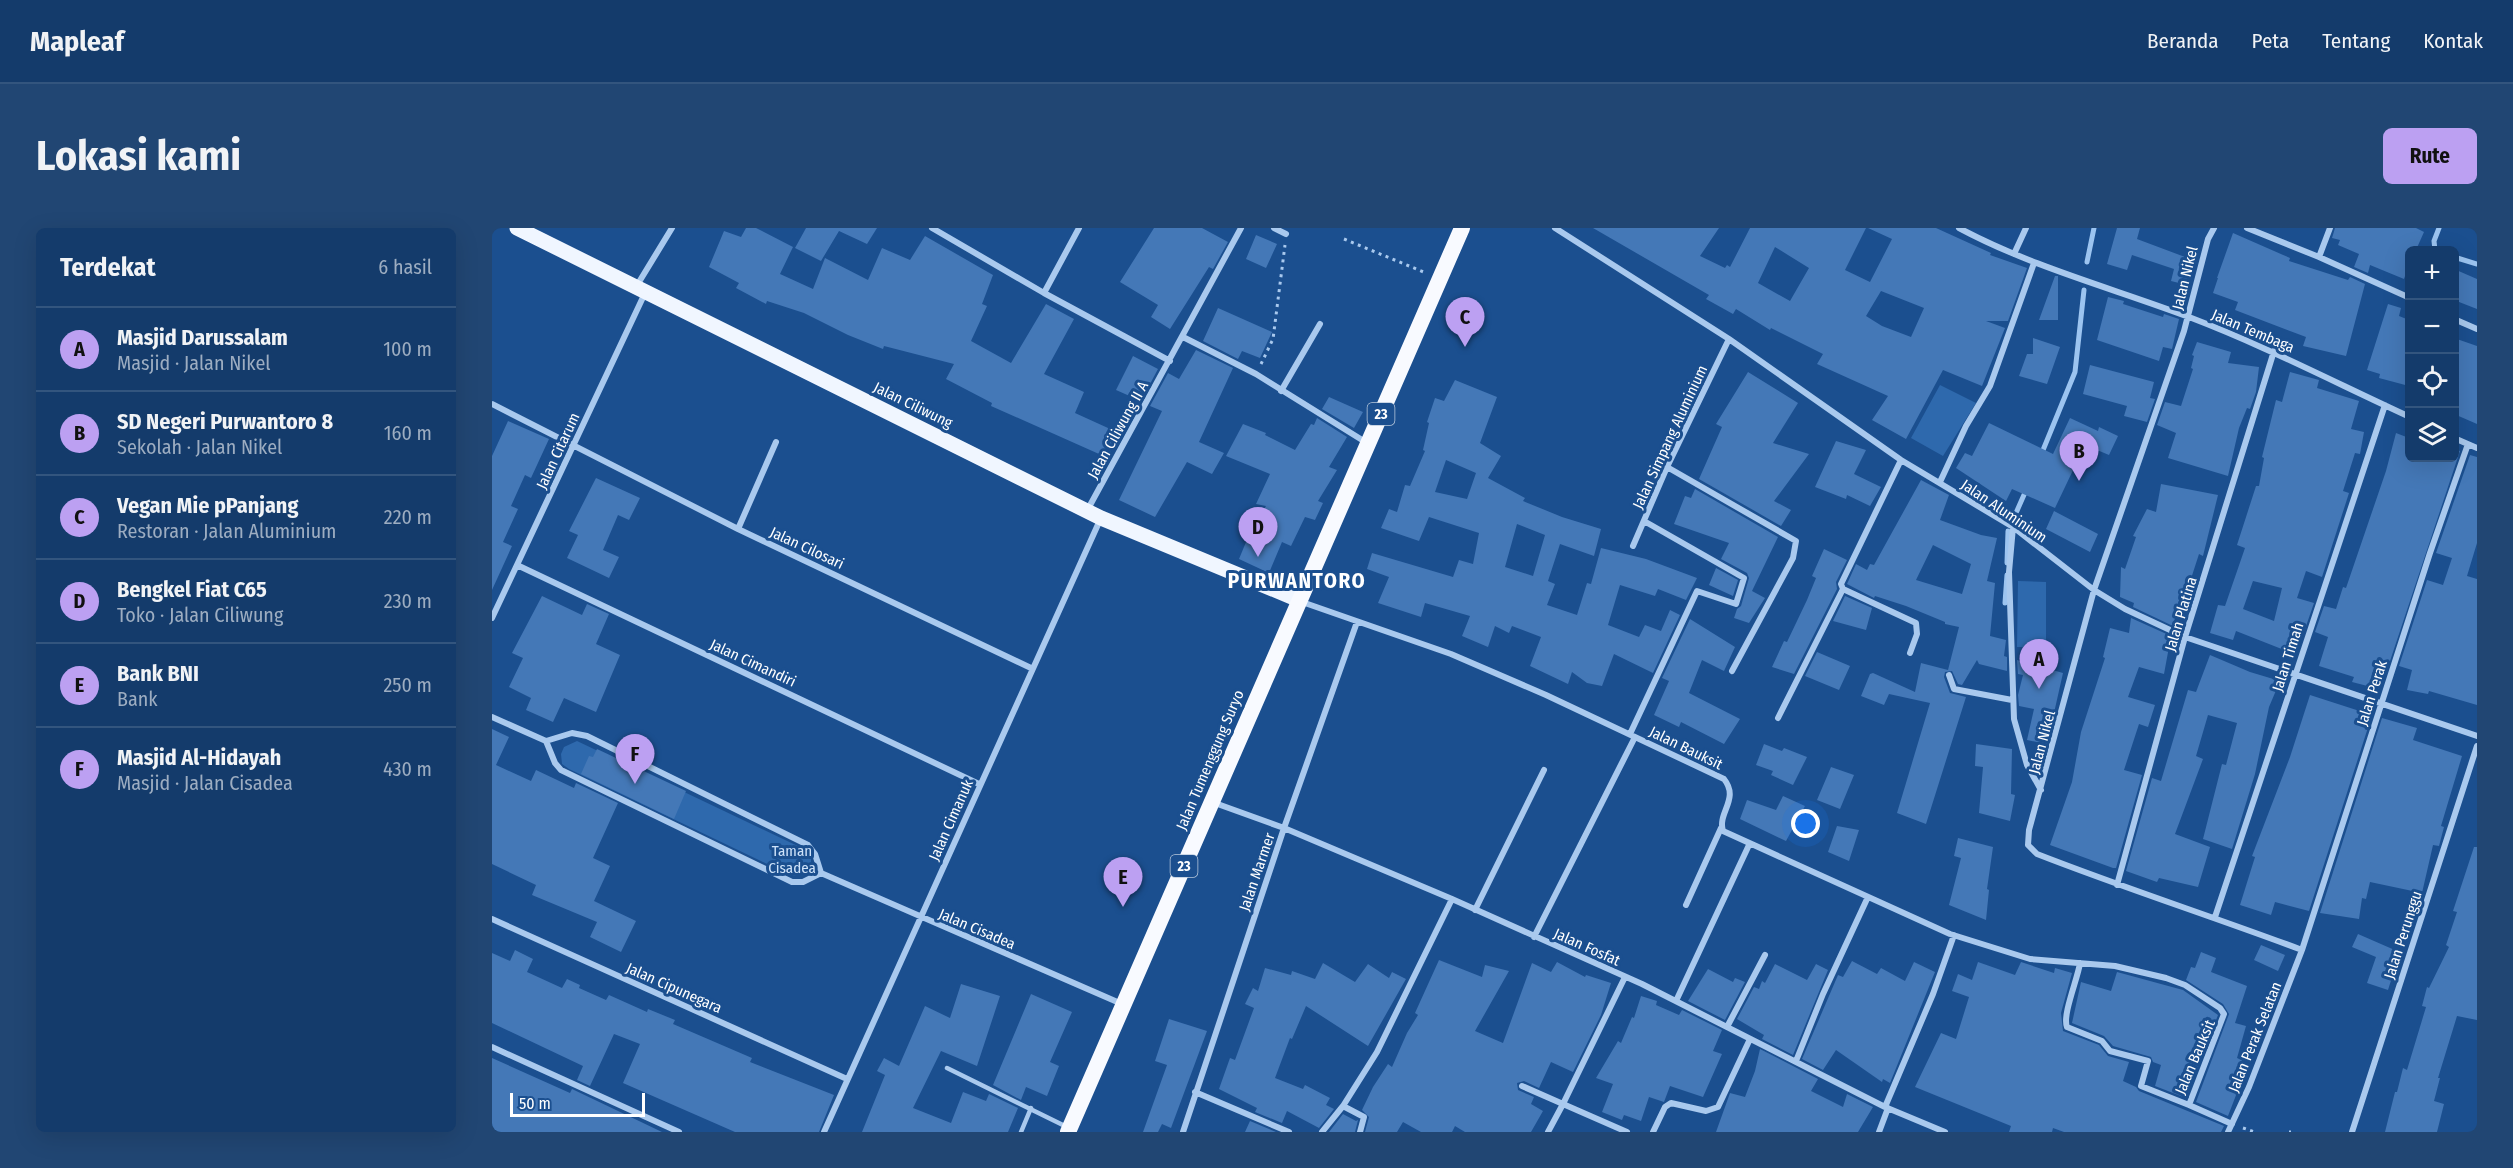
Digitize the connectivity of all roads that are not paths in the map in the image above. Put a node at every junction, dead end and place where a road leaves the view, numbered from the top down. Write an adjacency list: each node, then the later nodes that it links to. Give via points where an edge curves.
1 (517, 228): 19 (main road, Jalan Ciliwung)
2 (672, 228): 19 (street, Jalan Citarum)
3 (932, 228): 20 (street)
4 (1079, 228): 20 (street)
5 (1241, 228): 26 (street, Jalan Ciliwung II A)
6 (1274, 228): 15 (street)
7 (1462, 228): 36 (highway, 23)
8 (1555, 228): 27 (street, Jalan Aluminium)
9 (1959, 228): 16 (street, Jalan Tembaga)
10 (2026, 228): 16 (street)
11 (2214, 228): 22 (street, Jalan Nikel)
12 (2247, 228): 14 (street)
13 (2330, 228): 17 (street)
14 (2258, 230): 17 (street)
15 (1288, 231)
16 (2014, 254): 18 (street, Jalan Tembaga)
17 (2319, 257): 21 (street)
18 (2034, 263): 22 (street, Jalan Tembaga); 42 (street, via 1990,386)
19 (640, 290): 38 (street, Jalan Citarum); 43 (main road, Jalan Ciliwung)
20 (1044, 293): 29 (street)
21 (2405, 296)
22 (2188, 317): 28 (street, Jalan Tembaga); 50 (street, Jalan Nikel)
23 (2459, 321): 25 (street)
24 (1320, 324): 30 (street)
25 (2477, 329)
26 (1183, 337): 29 (street, Jalan Ciliwung II A); 30 (street)
27 (1730, 339): 40 (street, Jalan Aluminium); 41 (street, Jalan Simpang Aluminium)
28 (2274, 351): 32 (street, Jalan Tembaga); 54 (street, Jalan Platina)
29 (1170, 362): 43 (street, Jalan Ciliwung II A)
30 (1281, 391): 36 (street)
31 (492, 405): 38 (street, Jalan Cilosari)
32 (2385, 405): 33 (street, Jalan Tembaga); 59 (street, Jalan Timah)
33 (2405, 415)
34 (2459, 440): 37 (street)
35 (776, 442): 46 (street)
36 (1368, 444): 51 (highway, 23)
37 (2468, 444): 39 (street); 61 (street, Jalan Perak)
38 (575, 446): 46 (street, Jalan Cilosari); 48 (street, Jalan Citarum)
39 (2477, 448)
40 (1901, 460): 42 (street, Jalan Aluminium); 49 (street, via 1843,580)
41 (1667, 467): 44 (street, Jalan Simpang Aluminium); 57 (street, via 1796,541 1793,558)
42 (1940, 482): 45 (street, Jalan Aluminium)
43 (1094, 514): 51 (main road, Jalan Ciliwung); 56 (street, Jalan Cimanuk)
44 (1644, 522): 47 (street, Jalan Simpang Aluminium); 64 (street, via 1744,578 1736,604 1697,591)
45 (2013, 527): 50 (street, Jalan Aluminium); 60 (street, via 2009,572)
46 (738, 529): 56 (street, Jalan Cilosari)
47 (1633, 546)
48 (517, 565): 52 (street, Jalan Citarum); 69 (street, Jalan Cimandiri)
49 (1843, 589): 55 (street, via 1916,623 1917,634); 63 (street)
50 (2094, 590): 54 (street, Jalan Aluminium); 70 (street, Jalan Nikel)
51 (1299, 600): 53 (street, Jalan Bauksit); 71 (highway, Jalan Tumenggung Suryo / 23)
52 (492, 618)
53 (1357, 622): 64 (street, Jalan Bauksit, via 1451,654); 72 (street, Jalan Marmer)
54 (2185, 637): 59 (street, Jalan Aluminium); 76 (street, Jalan Platina)
55 (1910, 653)
56 (1031, 668): 69 (street, Jalan Cimanuk)
57 (1732, 671)
58 (1949, 675): 60 (street, via 1954,689)
59 (2295, 675): 61 (street, Jalan Aluminium); 81 (street, Jalan Timah)
60 (2013, 700): 70 (street, via 2014,719 2027,765)
61 (2381, 704): 65 (street, Jalan Aluminium); 86 (street, Jalan Perak)
62 (492, 717): 66 (street)
63 (1778, 718)
64 (1633, 735): 73 (street, Jalan Bauksit, via 1724,779 1731,793); 85 (street)
65 (2477, 736)
66 (546, 741): 75 (street, via 572,734 587,736 808,844); 75 (street, via 561,770 792,882 803,882)
67 (2477, 746): 120 (street, Jalan Perunggu)
68 (1544, 770): 80 (street)
69 (979, 784): 82 (street, Jalan Cimanuk)
70 (2042, 790): 76 (street, Jalan Nikel, via 2028,844 2037,854)
71 (1212, 802): 72 (street, Jalan Fosfat); 91 (highway, Jalan Tumenggung Suryo / 23)
72 (1284, 828): 78 (street, Jalan Fosfat); 99 (street, Jalan Marmer)
73 (1721, 828): 74 (street, Jalan Bauksit); 79 (street)
74 (1749, 844): 77 (street, Jalan Bauksit); 90 (street)
75 (821, 873): 82 (street, Jalan Cisadea)
76 (2117, 885): 81 (street, Jalan Nikel)
77 (1867, 898): 84 (street, Jalan Bauksit); 95 (street)
78 (1452, 899): 80 (street, Jalan Fosfat); 102 (street, via 1377,1052)
79 (1686, 905)
80 (1475, 910): 85 (street, Jalan Fosfat)
81 (2215, 917): 86 (street, Jalan Nikel)
82 (921, 918): 91 (street, Jalan Cisadea); 97 (street, Jalan Cimanuk)
83 (492, 919): 97 (street, Jalan Cipunegara)
84 (1954, 935): 88 (street, Jalan Bauksit, via 2030,959); 103 (street)
85 (1534, 937): 89 (street, Jalan Fosfat)
86 (2302, 950): 105 (street, Jalan Perak Selatan)
87 (1765, 955): 92 (street)
88 (2080, 963): 101 (street, Jalan Bauksit, via 2065,1019 2067,1027 2102,1041 2109,1051 2148,1061 2141,1086); 101 (street, Jalan Bauksit, via 2115,966 2166,978 2185,985 2223,1011 2224,1018)
89 (1625, 977): 90 (street, Jalan Fosfat); 100 (street)
90 (1676, 1001): 92 (street, Jalan Fosfat)
91 (1124, 1005): 106 (highway, Jalan Tumenggung Suryo / 23)
92 (1727, 1027): 93 (street, Jalan Fosfat)
93 (1750, 1039): 95 (street, Jalan Fosfat); 116 (street, via 1718,1107 1706,1111 1671,1103)
94 (492, 1047): 107 (street)
95 (1796, 1061): 103 (street, Jalan Fosfat)
96 (947, 1068): 104 (lane)
97 (847, 1079): 108 (street, Jalan Cimanuk)
98 (1522, 1086): 100 (street)
99 (1196, 1092): 110 (street, Jalan Marmer); 111 (street)
100 (1563, 1104): 114 (street); 115 (street)
101 (2189, 1105): 105 (street)
102 (1343, 1106): 112 (street); 113 (street, via 1364,1117)
103 (1887, 1107): 117 (street); 118 (street, Jalan Fosfat)
104 (1031, 1108): 106 (lane); 109 (lane)
105 (2232, 1124): 119 (street, Jalan Perak Selatan)
106 (1069, 1130)
107 (679, 1132)
108 (825, 1132)
109 (1021, 1132)
110 (1183, 1132)
111 (1289, 1132)
112 (1322, 1132)
113 (1360, 1132)
114 (1548, 1132)
115 (1627, 1132)
116 (1653, 1132)
117 (1879, 1132)
118 (1945, 1132)
119 (2228, 1132)
120 (2352, 1132)

